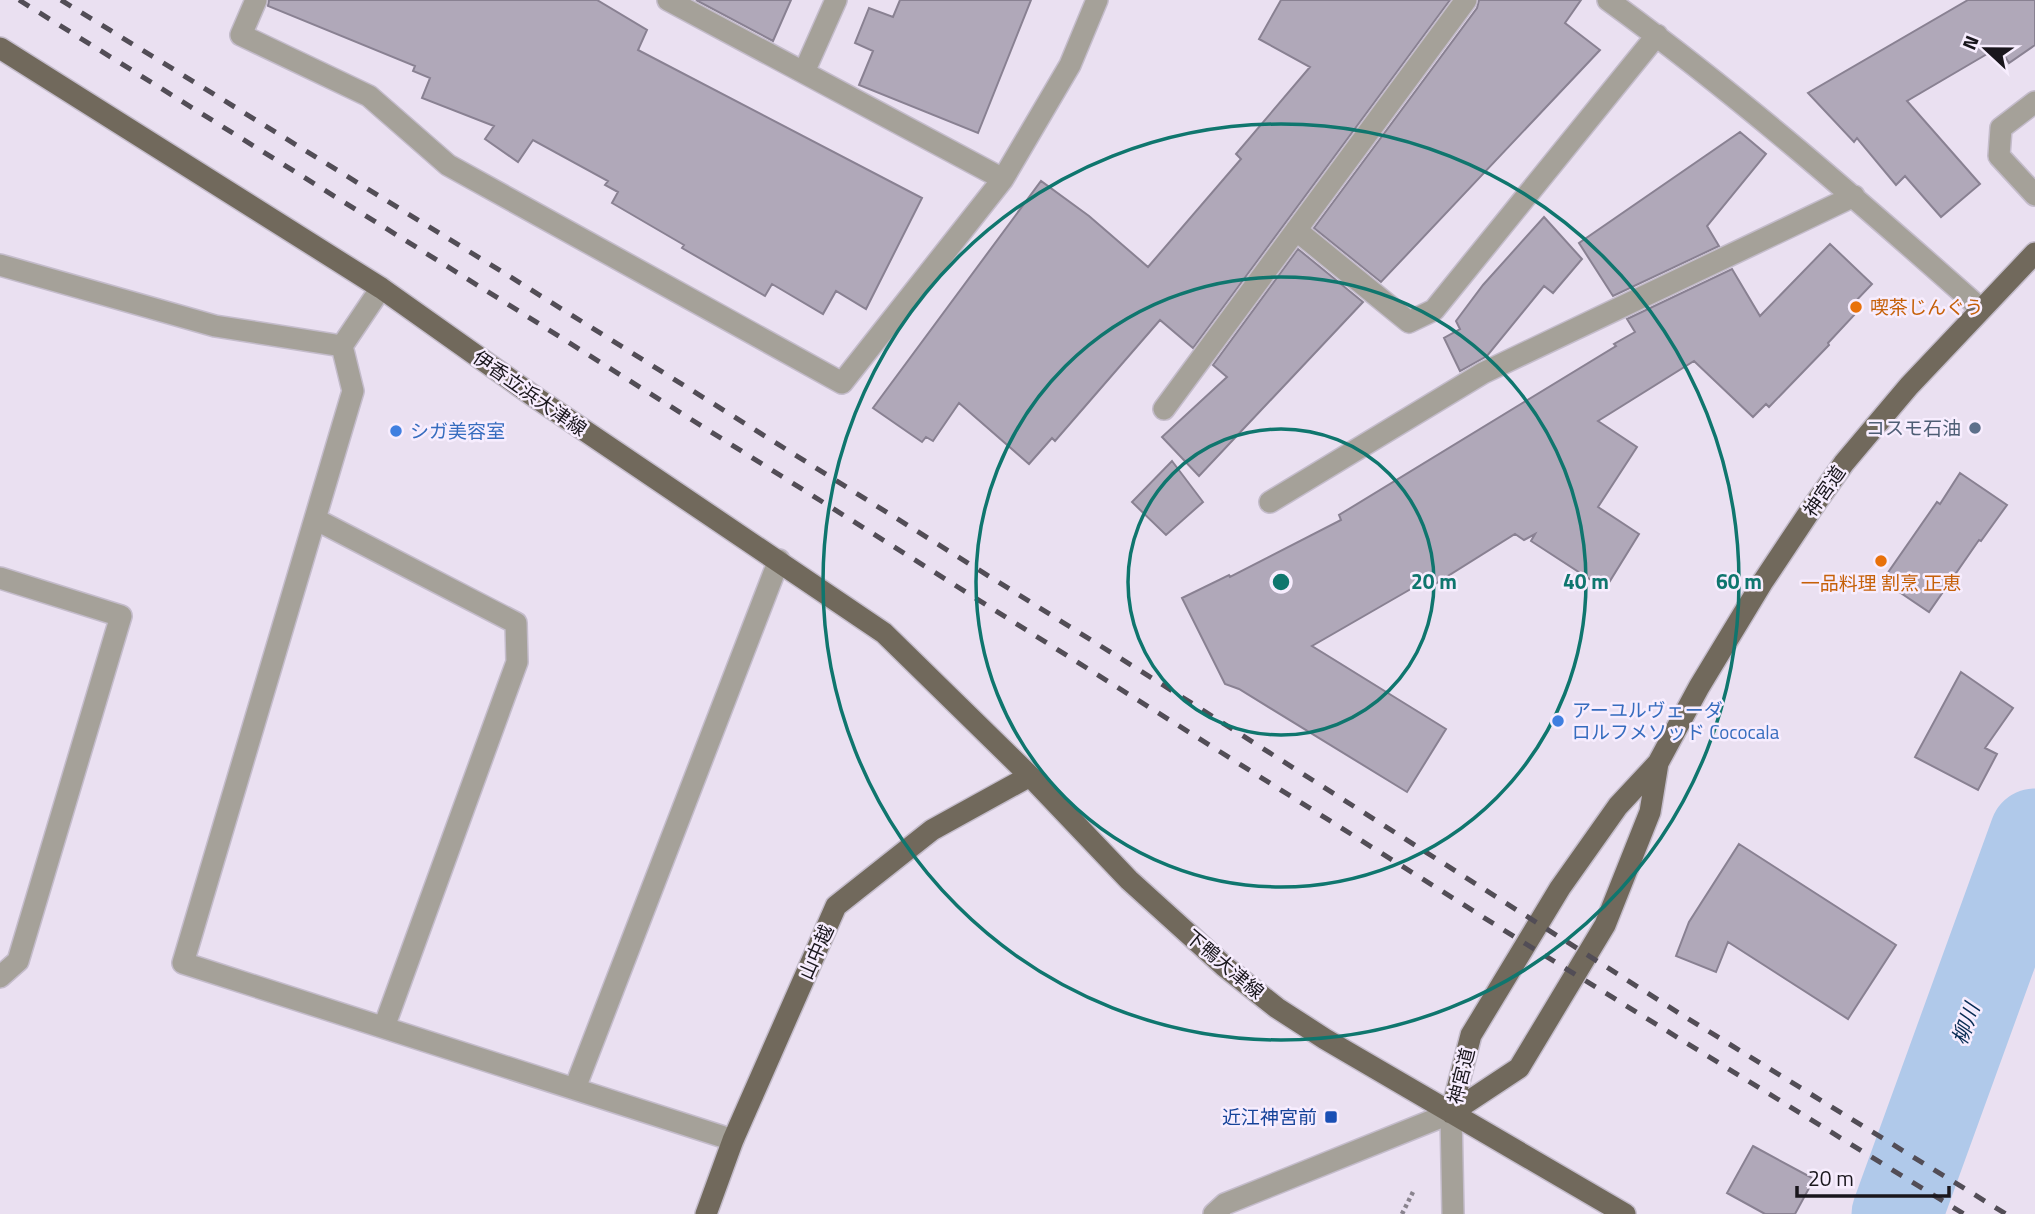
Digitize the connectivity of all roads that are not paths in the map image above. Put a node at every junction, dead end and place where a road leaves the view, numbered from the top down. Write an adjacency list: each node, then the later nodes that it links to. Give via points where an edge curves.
1 (256, 0): 11 (street, via 241,35 369,96 448,164 842,383)
2 (668, 0): 9 (street)
3 (836, 0): 9 (street)
4 (1097, 0): 11 (street, via 1070,65)
5 (1465, 0): 14 (street)
6 (1608, 0): 7 (street)
7 (1657, 35): 13 (street); 14 (street, via 1434,310 1409,321)
8 (0, 48): 17 (main road, 伊香立浜大津線)
9 (804, 72): 11 (street)
10 (2035, 102): 12 (street, via 2001,128 1999,156)
11 (1003, 179)
12 (2035, 195)
13 (1854, 196): 18 (street); 21 (street, via 1483,373)
14 (1296, 230): 20 (street)
15 (2035, 253): 18 (main road, 神宮道)
16 (0, 265): 19 (street, via 215,326)
17 (381, 288): 19 (street); 23 (main road, 伊香立浜大津線)
18 (1981, 309): 25 (main road, 神宮道, via 1843,463 1762,583)
19 (342, 346): 22 (street, via 353,391)
20 (1164, 409)
21 (1270, 502)
22 (315, 519): 28 (street, via 516,623 517,662); 28 (street, via 183,963)
23 (779, 560): 26 (main road, 伊香立浜大津線, via 884,633); 29 (street)
24 (0, 578): 27 (street, via 121,616 18,961)
25 (1658, 763): 30 (main road, 神宮道, via 1618,806 1560,888 1471,1035); 30 (main road, 神宮道, via 1650,812 1605,925 1519,1068)
26 (1030, 776): 30 (main road, 下鴨大津線, via 1129,880 1245,983 1325,1039); 31 (main road, 山中越, via 932,830 836,906)
27 (0, 977)
28 (384, 1027): 29 (street)
29 (575, 1088): 31 (street)
30 (1451, 1113): 33 (street, via 1225,1204); 34 (street); 35 (main road)
31 (733, 1140): 32 (main road, 山中越)
32 (706, 1214)
33 (1214, 1214)
34 (1453, 1214)
35 (1625, 1214)

